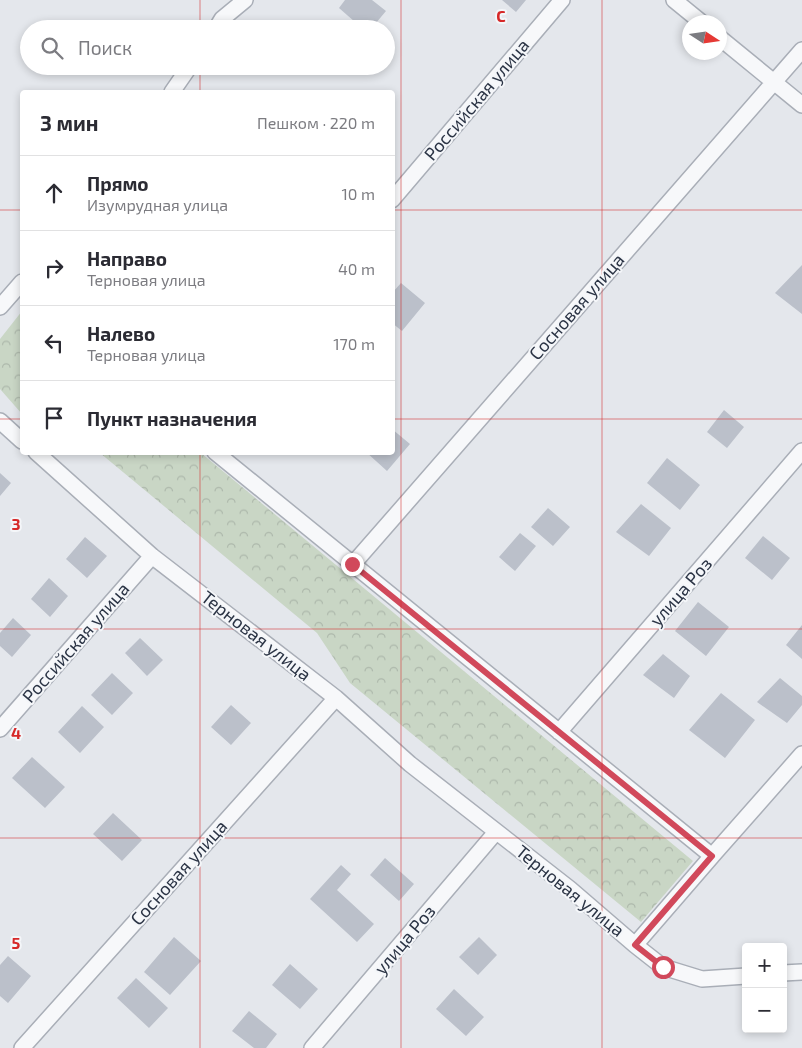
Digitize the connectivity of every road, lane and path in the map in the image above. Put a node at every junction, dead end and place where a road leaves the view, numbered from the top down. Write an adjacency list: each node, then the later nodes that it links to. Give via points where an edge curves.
1 (245, 0): 5 (street)
2 (562, 0): 12 (street, Российская улица)
3 (674, 0): 4 (street)
4 (692, 15)
5 (221, 20)
6 (727, 44): 9 (street)
7 (802, 50): 9 (street, Сосновая улица)
8 (184, 75): 10 (street)
9 (774, 82): 11 (street); 21 (street, Сосновая улица)
10 (173, 90)
11 (802, 105)
12 (395, 196)
13 (20, 289): 14 (street)
14 (0, 307)
15 (0, 421): 16 (street)
16 (20, 439)
17 (802, 451): 24 (street, улица Роз)
18 (39, 455): 20 (street, Терновая улица)
19 (219, 455): 21 (street)
20 (152, 556): 22 (street, Терновая улица); 23 (street, Российская улица)
21 (352, 564): 24 (street)
22 (336, 698): 26 (street, Терновая улица, via 410,764); 32 (street, Сосновая улица)
23 (0, 729)
24 (559, 732): 27 (street)
25 (802, 754): 27 (street, Терновая улица)
26 (496, 832): 28 (street, Терновая улица); 33 (street, улица Роз)
27 (712, 856): 28 (street, Терновая улица)
28 (635, 945): 31 (street, via 663,967 702,979)
29 (802, 972): 30 (street)
30 (787, 973)
31 (742, 976)
32 (22, 1048)
33 (312, 1048)

